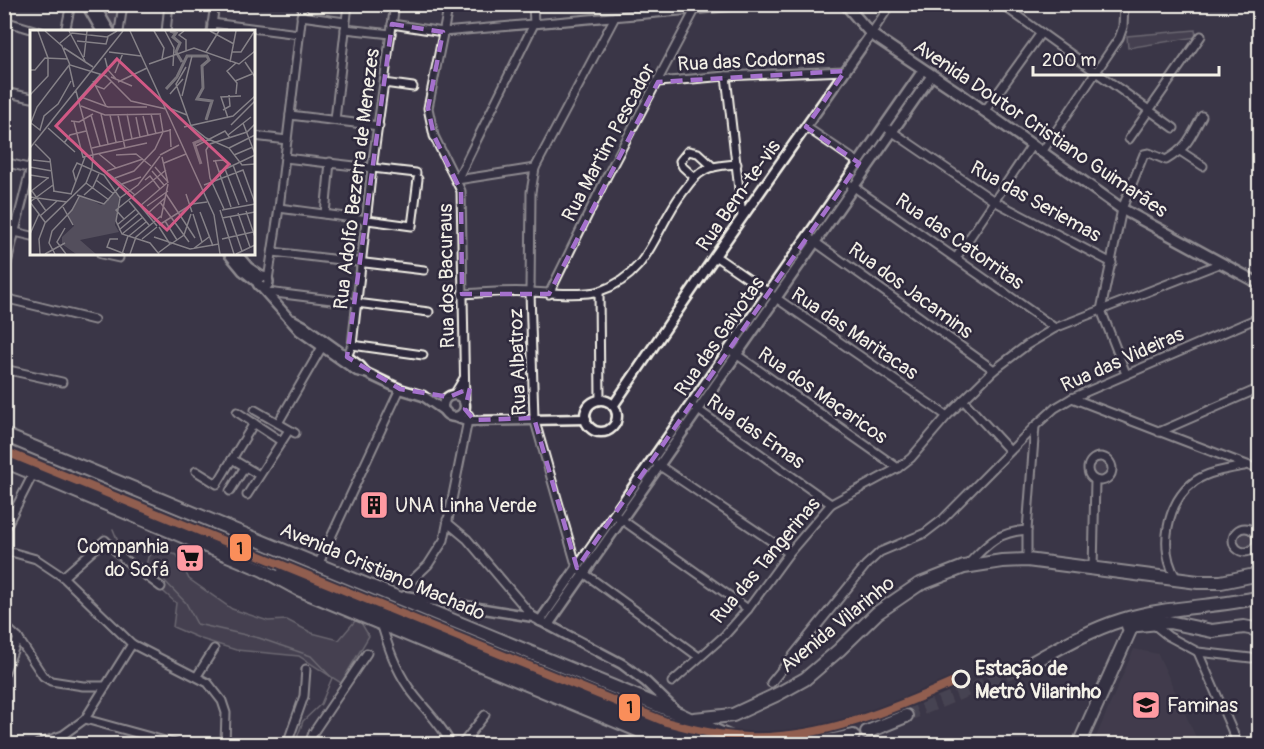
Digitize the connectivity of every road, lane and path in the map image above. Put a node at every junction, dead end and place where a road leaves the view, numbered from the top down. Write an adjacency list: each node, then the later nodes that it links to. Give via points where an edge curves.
1 (71, 4): 27 (street)
2 (87, 4): 28 (street)
3 (94, 4): 29 (street)
4 (123, 4): 30 (street)
5 (169, 4): 31 (street)
6 (208, 4): 17 (street)
7 (303, 4): 19 (street)
8 (348, 4): 24 (street)
9 (394, 4): 22 (street, Rua Adolfo Bezerra de Menezes)
10 (449, 4): 34 (street, Rua dos Bacuraus)
11 (533, 4): 23 (street)
12 (759, 4): 18 (street)
13 (845, 4): 38 (main road, Avenida Doutor Cristiano Guimarães)
14 (891, 4): 38 (street, Rua Bem-te-vis)
15 (1001, 4): 35 (street)
16 (1124, 4): 42 (street, via 1119,38)
17 (215, 5): 25 (street)
18 (697, 7): 20 (street); 44 (street, Rua Martim Pescador)
19 (301, 16): 24 (street); 36 (street)
20 (615, 18): 23 (street); 73 (street, Rua Albatroz)
21 (4, 21): 26 (street)
22 (392, 24): 34 (street); 37 (street, Rua Adolfo Bezerra de Menezes)
23 (534, 24): 34 (street); 76 (street)
24 (345, 25): 37 (street); 53 (street)
25 (212, 27): 32 (street)
26 (35, 30)
27 (65, 30)
28 (101, 30)
29 (109, 30)
30 (120, 30)
31 (166, 30)
32 (244, 30)
33 (255, 31): 36 (street)
34 (442, 32): 76 (street, Rua dos Bacuraus, via 428,108 434,136)
35 (1041, 33): 42 (street); 50 (street)
36 (299, 34): 51 (street)
37 (391, 34): 45 (street, Rua Adolfo Bezerra de Menezes)
38 (871, 34): 40 (street, Rua Bem-te-vis); 41 (main road, Avenida Doutor Cristiano Guimarães)
39 (1201, 36): 49 (street)
40 (845, 71): 43 (street, Rua das Codornas); 55 (street, Rua Bem-te-vis)
41 (928, 72): 50 (main road, Avenida Doutor Cristiano Guimarães); 57 (street, Rua das Gaivotas)
42 (1096, 72): 49 (street); 63 (street)
43 (726, 76): 44 (street, Rua das Codornas); 68 (street)
44 (658, 82): 104 (street, Rua Martim Pescador)
45 (384, 83): 46 (street); 54 (street, Rua Adolfo Bezerra de Menezes)
46 (413, 87)
47 (4, 92): 48 (street)
48 (30, 98)
49 (1150, 110): 56 (street); 59 (street)
50 (984, 112): 61 (main road, Avenida Doutor Cristiano Guimarães)
51 (290, 115): 53 (street); 60 (street)
52 (1202, 116): 62 (street)
53 (335, 120): 54 (street)
54 (379, 126): 72 (street, Rua Adolfo Bezerra de Menezes)
55 (806, 127): 67 (street); 82 (street, Rua Bem-te-vis)
56 (1174, 128)
57 (888, 129): 67 (street, Rua das Gaivotas); 77 (street, Rua das Gaivotas); 78 (street, Rua das Seriemas)
58 (255, 136): 60 (street)
59 (1129, 139)
60 (287, 140): 64 (street)
61 (1032, 145): 63 (main road, Avenida Doutor Cristiano Guimarães); 78 (street)
62 (1180, 151): 69 (street); 80 (street, via 1166,160 1144,154)
63 (1042, 152): 80 (main road, Avenida Doutor Cristiano Guimarães)
64 (285, 158): 66 (street); 79 (street)
65 (4, 162): 70 (street)
66 (330, 162): 72 (street); 81 (street)
67 (859, 163): 77 (street, Rua das Gaivotas)
68 (737, 164): 71 (street); 82 (street)
69 (1203, 166)
70 (30, 167)
71 (713, 167): 75 (street); 75 (street, via 698,153 688,151 680,160)
72 (372, 168): 83 (street, Rua Adolfo Bezerra de Menezes); 83 (street, Rua dos Bacuraus, via 417,176 412,226)
73 (535, 168): 76 (street); 102 (street, Rua Albatroz, via 531,192)
74 (30, 171): 84 (street)
75 (694, 177): 101 (street, via 673,205 637,270)
76 (456, 180): 103 (street, Rua dos Bacuraus, via 461,191)
77 (850, 184): 86 (street, Rua das Gaivotas); 93 (street, Rua das Catorritas)
78 (994, 201): 93 (street); 95 (street, Rua das Seriemas)
79 (279, 208): 81 (street); 87 (street)
80 (1122, 209): 95 (street); 96 (main road, Avenida Doutor Cristiano Guimarães)
81 (325, 214): 83 (street)
82 (742, 216): 91 (street, Rua Bem-te-vis)
83 (367, 219): 94 (street, Rua Adolfo Bezerra de Menezes)
84 (15, 232): 85 (street); 98 (street)
85 (30, 236)
86 (812, 239): 105 (street, Rua das Gaivotas); 120 (street, Rua dos Jacamins)
87 (273, 252): 94 (street); 99 (street)
88 (106, 255): 92 (street)
89 (230, 255): 99 (street, via 243,271)
90 (238, 255): 99 (street)
91 (715, 256): 105 (street, Rua das Maritacas); 132 (street, Rua Bem-te-vis)
92 (119, 258)
93 (956, 258): 113 (street, Rua das Catorritas)
94 (362, 262): 97 (street); 107 (street, Rua Adolfo Bezerra de Menezes)
95 (1112, 263): 108 (street)
96 (1221, 263): 100 (main road, Avenida Doutor Cristiano Guimarães); 108 (street, Rua das Tangerinas)
97 (424, 270)
98 (4, 275)
99 (264, 283): 107 (street); 112 (street)
100 (1260, 284)
101 (599, 291): 104 (street); 130 (street)
102 (531, 292): 103 (street); 104 (street); 139 (street, Rua Albatroz)
103 (462, 294): 123 (street, Rua dos Bacuraus)
104 (549, 294)
105 (772, 296): 116 (street, Rua das Gaivotas); 138 (street, Rua das Maritacas)
106 (4, 298): 111 (street)
107 (357, 303): 109 (street); 114 (street, Rua Adolfo Bezerra de Menezes)
108 (1101, 310): 113 (street, Rua das Tangerinas); 122 (street)
109 (429, 312)
110 (1260, 317): 122 (street, Rua das Videiras)
111 (94, 320)
112 (292, 320): 115 (street); 118 (street)
113 (1055, 328): 120 (street, Rua das Tangerinas)
114 (351, 345): 117 (street); 118 (street, Rua Adolfo Bezerra de Menezes)
115 (322, 347): 121 (street); 142 (street)
116 (733, 352): 133 (street, Rua das Gaivotas); 153 (street, Rua dos Maçaricos)
117 (423, 355)
118 (347, 357): 121 (street)
119 (4, 369): 124 (street)
120 (994, 370): 131 (street, Rua das Tangerinas)
121 (366, 373): 126 (street)
122 (1126, 374): 129 (street, Rua das Videiras)
123 (465, 376): 128 (street, Rua dos Bacuraus); 137 (street, Rua dos Bacuraus)
124 (62, 382)
125 (1260, 388): 144 (street)
126 (400, 389): 127 (street); 169 (street)
127 (423, 396): 128 (street); 136 (street)
128 (450, 397): 136 (street, via 444,405); 137 (street, via 459,396)
129 (1072, 398): 143 (street, Rua das Videiras); 144 (street)
130 (600, 400): 132 (street); 140 (street, via 589,405)
131 (963, 400): 138 (street, Rua das Tangerinas); 147 (street)
132 (613, 405): 140 (street, via 617,418 608,430 595,430)
133 (695, 408): 150 (street, Rua das Gaivotas); 161 (street, Rua das Emas)
134 (255, 410): 142 (street)
135 (237, 412): 141 (street)
136 (446, 412): 137 (street, via 455,417)
137 (468, 414): 139 (street); 163 (street, Rua dos Bacuraus)
138 (947, 416): 153 (street, Rua das Tangerinas)
139 (534, 418): 140 (street); 173 (street, Rua Albatroz)
140 (586, 419)
141 (254, 423): 146 (street); 148 (street)
142 (278, 423): 146 (street, via 292,431)
143 (1035, 426): 147 (street, Rua das Videiras); 164 (street)
144 (1159, 432): 151 (street)
145 (4, 435): 169 (highway, Avenida Cristiano Machado)
146 (281, 441): 157 (street)
147 (1009, 450): 200 (street, Rua das Videiras, via 942,520 925,533 880,552 866,565)
148 (232, 459): 152 (street); 155 (street, via 217,484)
149 (4, 461): 156 (highway)
150 (656, 463): 162 (street, Rua das Gaivotas); 167 (street)
151 (1246, 465): 154 (street); 176 (street, via 1195,481 1180,497 1167,531)
152 (245, 467): 157 (street); 159 (street)
153 (898, 468): 161 (street, Rua das Tangerinas)
154 (1260, 470)
155 (196, 471)
156 (33, 474): 165 (street); 172 (highway)
157 (259, 475): 160 (street)
158 (1095, 480): 171 (street)
159 (230, 491)
160 (247, 495)
161 (831, 504): 167 (street, Rua das Tangerinas)
162 (618, 517): 173 (street, Rua das Gaivotas); 181 (street)
163 (447, 520): 177 (street, Rua dos Bacuraus, via 444,540 436,554); 182 (street)
164 (1027, 530): 168 (street); 170 (street, via 994,539)
165 (4, 531)
166 (4, 550): 175 (street, via 36,559)
167 (789, 553): 181 (street, Rua das Tangerinas)
168 (1027, 560): 170 (highway, Avenida Vilarinho); 171 (highway, Avenida Vilarinho)
169 (318, 565): 179 (highway, Avenida Cristiano Machado)
170 (964, 567): 203 (highway, Avenida Vilarinho, via 918,585 885,607 805,680 733,715)
171 (1093, 569): 176 (highway, Avenida Vilarinho)
172 (263, 570): 184 (highway); 208 (highway, via 297,579 662,728)
173 (580, 571): 182 (street, Rua das Gaivotas); 193 (street)
174 (1259, 574): 176 (highway, Avenida Vilarinho, via 1221,582)
175 (63, 577): 178 (street, via 105,540); 189 (street)
176 (1172, 577)
177 (410, 582)
178 (161, 587)
179 (386, 593): 182 (street); 203 (highway, Avenida Cristiano Machado)
180 (1260, 597): 183 (highway)
181 (748, 609): 193 (street, Rua das Tangerinas)
182 (540, 621): 203 (street, via 629,668)
183 (1134, 621): 185 (highway); 195 (highway, via 1094,637 1083,637); 223 (highway)
184 (380, 623): 215 (street, via 400,674); 219 (highway)
185 (1151, 623): 187 (highway, via 1169,622 1212,631 1244,627); 192 (street)
186 (4, 625): 188 (street)
187 (1260, 630)
188 (18, 638): 197 (street); 201 (street, via 43,676 51,681)
189 (132, 644): 198 (street); 201 (street)
190 (214, 649): 198 (street)
191 (367, 652): 214 (street)
192 (1198, 652): 194 (street); 224 (street)
193 (699, 657): 199 (street, Rua das Tangerinas)
194 (1251, 658)
195 (1026, 666)
196 (306, 669): 213 (street, via 303,696)
197 (4, 674)
198 (197, 676): 212 (street, via 222,701 227,724)
199 (672, 682)
200 (771, 682)
201 (106, 686): 205 (street)
202 (485, 715): 216 (street)
203 (684, 716): 220 (highway, Avenida Cristiano Machado, bridge)
204 (906, 716): 206 (highway)
205 (85, 719): 210 (street, via 63,735); 211 (street)
206 (867, 732)
207 (853, 736): 209 (highway)
208 (729, 743)
209 (803, 743)
210 (38, 744)
211 (176, 744)
212 (225, 744)
213 (287, 744)
214 (309, 744)
215 (451, 744)
216 (462, 744)
217 (615, 744): 218 (street, via 638,740)
218 (663, 744)
219 (671, 744)
220 (746, 744)
221 (779, 744): 222 (highway)
222 (788, 744)
223 (1079, 744)
224 (1239, 744)

